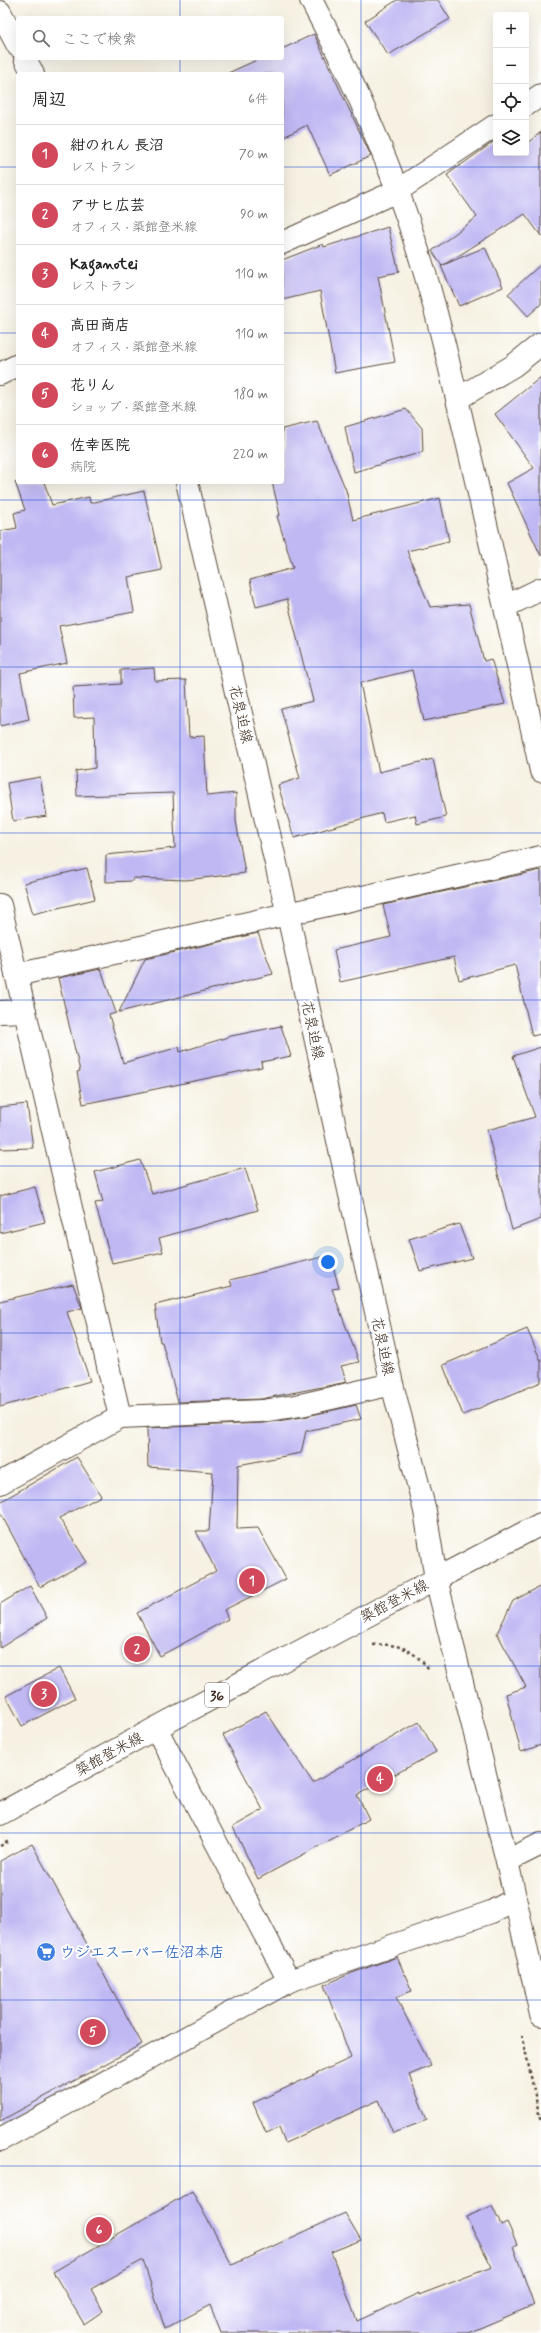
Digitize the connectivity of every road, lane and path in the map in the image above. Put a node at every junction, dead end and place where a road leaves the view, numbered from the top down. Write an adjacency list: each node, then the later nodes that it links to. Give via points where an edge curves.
1 (311, 0): 9 (street, via 344,64)
2 (0, 12): 3 (street)
3 (16, 42)
4 (26, 60): 5 (street)
5 (32, 72)
6 (541, 95): 7 (street)
7 (529, 103)
8 (493, 127): 9 (street)
9 (397, 191): 10 (street); 14 (street, via 419,253)
10 (284, 242)
11 (541, 344): 14 (street, via 513,366)
12 (16, 366): 13 (street)
13 (0, 374)
14 (457, 399): 17 (street)
15 (186, 484): 21 (street, 花泉迫線)
16 (541, 588): 17 (street)
17 (506, 606): 18 (street)
18 (541, 771)
19 (541, 857): 21 (street)
20 (0, 905): 22 (street)
21 (288, 915): 22 (street); 25 (street, 花泉迫線)
22 (16, 975): 23 (street)
23 (25, 1011): 24 (street); 26 (street)
24 (0, 1012)
25 (392, 1384): 26 (street, via 301,1405 262,1411); 29 (street, 花泉迫線, via 425,1511)
26 (120, 1417): 27 (street)
27 (0, 1483)
28 (541, 1524): 29 (street)
29 (436, 1578): 32 (street, 築館登米線 / 36); 37 (street, 築館登米線)
30 (372, 1645): 31 (path, via 391,1643 398,1646 417,1655)
31 (433, 1673)
32 (156, 1728): 33 (street, 築館登米線 / 36); 39 (street)
33 (0, 1814)
34 (14, 1839): 36 (path)
35 (541, 1844): 37 (street)
36 (0, 1846)
37 (507, 1861): 38 (street, 築館登米線)
38 (514, 1900): 39 (street, via 491,1912); 40 (street, 築館登米線)
39 (289, 1981): 43 (street)
40 (541, 2015)
41 (521, 2029): 42 (path)
42 (541, 2123)
43 (0, 2140)

